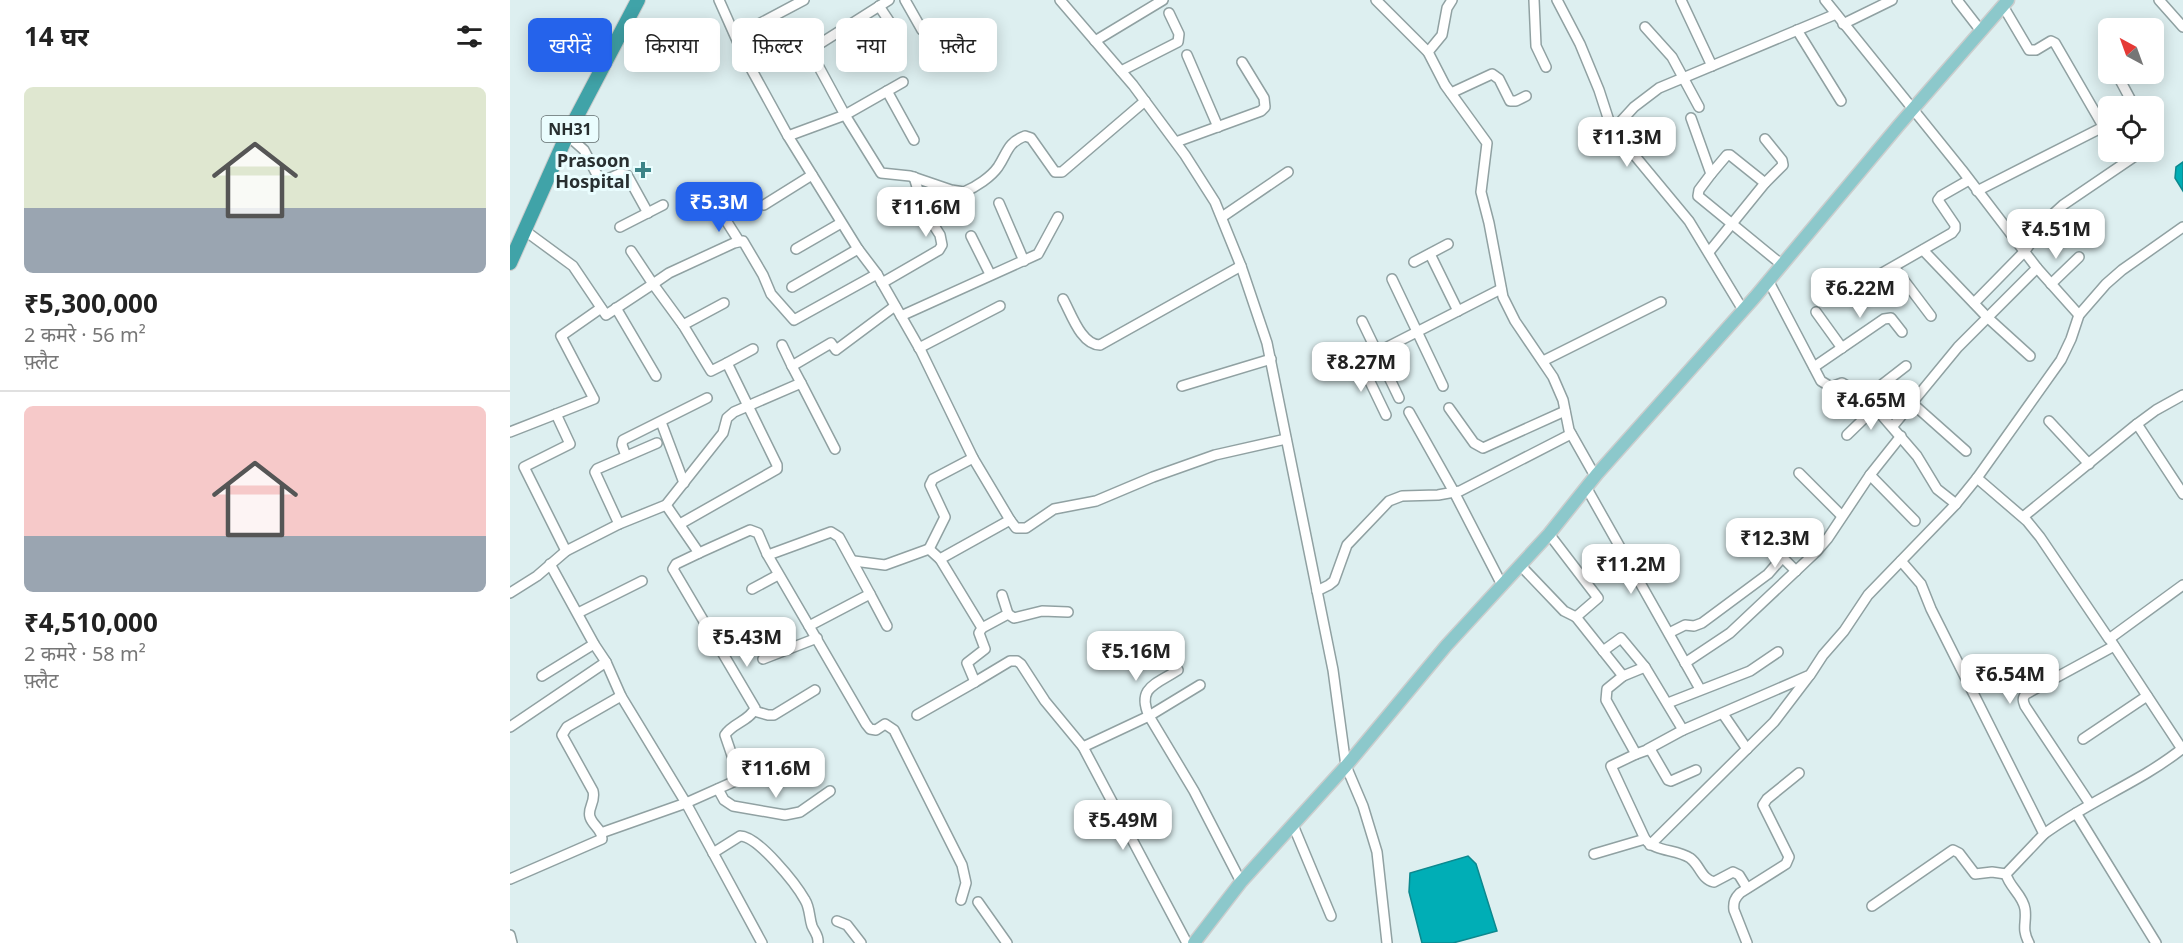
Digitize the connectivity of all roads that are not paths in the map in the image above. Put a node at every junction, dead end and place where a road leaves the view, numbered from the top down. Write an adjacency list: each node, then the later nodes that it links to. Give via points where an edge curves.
1 (638, 0): 55 (highway, NH31)
2 (719, 0): 28 (street)
3 (804, 0): 21 (street)
4 (889, 0): 18 (street)
5 (904, 0): 25 (street)
6 (1061, 0): 31 (street)
7 (1163, 0): 31 (street)
8 (1376, 0): 32 (street)
9 (1452, 0): 32 (street, via 1442,34)
10 (1534, 0): 35 (street, via 1536,46)
11 (1557, 0): 54 (street, via 1580,44)
12 (1681, 0): 36 (street)
13 (1892, 0): 24 (street)
14 (1957, 0): 30 (street)
15 (2159, 0): 27 (street)
16 (1828, 1): 20 (street)
17 (2006, 3): 30 (main road); 49 (street, via 2030,50 2051,41 2055,43)
18 (879, 6): 22 (street); 23 (street)
19 (1169, 12): 37 (street, via 1179,34 1178,42)
20 (1836, 14): 24 (street); 29 (street)
21 (770, 18)
22 (861, 18)
23 (887, 18)
24 (1844, 24): 48 (street)
25 (919, 25)
26 (1645, 27): 40 (street, via 1668,52)
27 (2183, 27)
28 (732, 28)
29 (1797, 30): 36 (street); 46 (street)
30 (1981, 32): 48 (main road)
31 (1095, 41): 37 (street)
32 (1428, 52): 43 (street)
33 (1187, 55): 52 (street)
34 (1242, 62): 52 (street, via 1265,107)
35 (1546, 66)
36 (1712, 66): 40 (street)
37 (1121, 71): 45 (street)
38 (753, 72): 56 (street)
39 (822, 72): 50 (street)
40 (1683, 77): 47 (street); 54 (street, via 1647,97)
41 (903, 82): 42 (street)
42 (887, 91): 50 (street); 58 (street)
43 (1451, 93): 44 (street, via 1492,74 1499,79 1510,101); 105 (street, via 1487,143 1481,192)
44 (1526, 96)
45 (1145, 101): 59 (street); 64 (street, via 1062,172 1055,172 1026,135 1007,148 992,174 964,192)
46 (1841, 101)
47 (1699, 107)
48 (1912, 110): 65 (street); 94 (main road)
49 (2098, 112)
50 (845, 115): 56 (street); 64 (street, via 881,173)
51 (1691, 118): 62 (street)
52 (1218, 127): 59 (street)
53 (2098, 129): 67 (street)
54 (1613, 130): 87 (street, via 1689,221)
55 (567, 135): 72 (street, via 584,150 600,179 627,175); 79 (highway, NH31)
56 (788, 136): 63 (street)
57 (1765, 139): 66 (street, via 1784,165)
58 (914, 140)
59 (1176, 142): 74 (street)
60 (2125, 162): 88 (street, via 2063,205)
61 (1288, 172): 74 (street)
62 (1711, 174): 66 (street, via 1730,155); 76 (street, via 1698,196)
63 (812, 175): 70 (street); 75 (street)
64 (914, 177): 99 (street, via 924,210 942,245)
65 (1969, 180): 67 (street); 85 (street, via 1938,200 1955,225 1954,231)
66 (1765, 183): 76 (street)
67 (1977, 191): 88 (street)
68 (999, 203): 91 (street)
69 (663, 206): 72 (street)
70 (764, 206)
71 (720, 211): 81 (street)
72 (648, 213): 77 (street)
73 (1058, 217): 91 (street, via 1042,249)
74 (1222, 217): 95 (street)
75 (841, 223): 83 (street); 84 (street)
76 (1731, 223): 87 (street); 94 (street)
77 (620, 227)
78 (2183, 227): 118 (street, via 2114,276)
79 (524, 230): 93 (highway, NH31); 113 (street, via 573,266)
80 (971, 236): 98 (street)
81 (739, 241): 99 (street, via 747,245 771,294 794,321); 102 (street)
82 (1448, 244): 89 (street)
83 (796, 249)
84 (858, 249): 99 (street); 104 (street)
85 (1923, 250): 96 (street); 110 (street)
86 (632, 251): 102 (street)
87 (1708, 252): 115 (street)
88 (2024, 252): 97 (street); 110 (street)
89 (1430, 254): 92 (street); 116 (street)
90 (2079, 257): 103 (street)
91 (1024, 261): 98 (street)
92 (1414, 262)
93 (510, 263)
94 (1781, 264): 101 (main road)
95 (1241, 266): 107 (street, via 1100,345 1089,343 1084,337); 132 (street)
96 (1894, 267): 106 (street); 120 (street)
97 (2037, 268): 103 (street); 121 (street)
98 (990, 274): 119 (street)
99 (879, 279): 111 (street)
100 (1392, 279): 124 (street)
101 (1768, 280): 115 (main road); 137 (street)
102 (653, 284): 114 (street); 123 (street)
103 (2051, 284): 118 (street)
104 (792, 288)
105 (1501, 289): 116 (street); 133 (street, via 1515,321)
106 (1842, 296)
107 (1063, 299)
108 (1661, 302): 133 (street)
109 (724, 303): 123 (street)
110 (1974, 303): 121 (street)
111 (895, 306): 119 (street); 135 (street, via 836,350 831,343)
112 (1000, 306): 127 (street)
113 (601, 308): 114 (street, via 606,315); 152 (street, via 561,336 594,399)
114 (616, 308): 138 (street)
115 (1743, 310): 170 (main road)
116 (1458, 311): 124 (street)
117 (1816, 312): 128 (street)
118 (2079, 315): 172 (street, via 2061,360)
119 (901, 316): 127 (street)
120 (1931, 316)
121 (1987, 317): 131 (street); 146 (street)
122 (1362, 321): 130 (street)
123 (683, 325): 134 (street, via 711,370)
124 (1417, 332): 130 (street); 141 (street)
125 (1902, 332): 128 (street, via 1888,317)
126 (782, 345): 135 (street)
127 (919, 348): 167 (street)
128 (1842, 348): 137 (street)
129 (753, 349): 134 (street)
130 (1377, 352): 145 (street); 153 (street, via 1357,362)
131 (2030, 356)
132 (1271, 359): 140 (street); 162 (street)
133 (1543, 362): 150 (street, via 1559,389)
134 (727, 363): 147 (street)
135 (792, 366): 139 (street)
136 (1906, 366): 143 (street)
137 (1814, 367): 143 (street, via 1826,386 1842,383)
138 (656, 376)
139 (801, 383): 147 (street); 164 (street)
140 (1182, 386)
141 (1443, 386)
142 (2183, 395): 156 (street)
143 (1866, 397): 148 (street)
144 (707, 398): 155 (street)
145 (1399, 398)
146 (1912, 403): 157 (street); 165 (street)
147 (748, 406): 173 (street, via 727,418 723,433); 184 (street, via 777,469)
148 (1876, 407): 157 (street); 160 (street)
149 (1449, 408): 150 (street, via 1474,443 1483,448)
150 (1565, 411): 159 (street)
151 (1409, 412): 175 (street)
152 (556, 414): 158 (street); 188 (street, via 570,444 524,467)
153 (1386, 415)
154 (2049, 421): 168 (street)
155 (661, 422): 166 (street, via 623,440); 173 (street)
156 (2137, 424): 168 (street); 176 (street)
157 (1893, 426): 161 (street)
158 (510, 432)
159 (1570, 434): 170 (street); 175 (street)
160 (1847, 435)
161 (1901, 436): 171 (street); 177 (street, via 1937,489)
162 (1286, 439): 181 (street, via 1215,455 1096,501 1054,509 1026,528 1016,528); 203 (street)
163 (657, 443): 166 (street)
164 (835, 449)
165 (1966, 451)
166 (626, 456): 183 (street, via 595,472)
167 (973, 458): 181 (street); 187 (street, via 933,479 930,485 945,517)
168 (2089, 464): 180 (street)
169 (1799, 473): 179 (street)
170 (1595, 476): 174 (main road)
171 (1870, 476): 179 (street); 182 (street)
172 (1977, 478): 177 (street); 180 (street)
173 (684, 483): 178 (street)
174 (1586, 487): 185 (main road); 214 (street)
175 (1454, 492): 200 (street); 203 (street, via 1402,496 1389,501 1347,544 1334,581)
176 (2183, 494)
177 (1956, 504): 194 (street)
178 (666, 505): 183 (street); 184 (street)
179 (1842, 516): 197 (street, via 1823,544)
180 (2023, 517): 216 (street)
181 (1010, 520): 192 (street)
182 (1915, 521)
183 (619, 524): 188 (street)
184 (680, 524): 189 (street)
185 (1549, 534): 196 (main road); 210 (street, via 1598,598)
186 (1773, 548): 191 (street)
187 (930, 549): 192 (street); 193 (street, via 885,565)
188 (566, 551): 195 (street)
189 (699, 553): 190 (street, via 750,530 758,533); 235 (street, via 676,564 673,572)
190 (767, 554): 193 (street, via 831,532 839,537); 198 (street)
191 (1782, 558): 197 (street); 214 (street, via 1768,574 1702,623 1681,626)
192 (940, 559): 213 (street)
193 (854, 561): 205 (street)
194 (1901, 561): 225 (street, via 1868,595); 259 (street, via 1921,584)
195 (550, 564): 204 (street); 208 (street)
196 (1520, 565): 200 (main road); 210 (street, via 1564,611)
197 (1796, 571): 222 (street, via 1730,633)
198 (778, 575): 202 (street); 211 (street)
199 (642, 581): 208 (street)
200 (1502, 585): 248 (main road)
201 (2183, 585): 216 (street)
202 (752, 589)
203 (1317, 591): 248 (street)
204 (510, 593)
205 (870, 594): 211 (street); 212 (street)
206 (1002, 595): 209 (street)
207 (1068, 612): 209 (street, via 1042,610 1014,618)
208 (578, 613): 217 (street)
209 (1008, 614): 213 (street)
210 (1576, 617): 218 (street)
211 (809, 626): 215 (street)
212 (887, 626)
213 (982, 628): 228 (street, via 979,633 985,649 967,663)
214 (1669, 633): 222 (street)
215 (817, 638): 220 (street); 267 (street, via 870,729 885,724 894,730 962,865 966,883)
216 (2112, 643): 233 (street); 255 (street, via 2026,694 2023,702)
217 (594, 645): 221 (street); 226 (street)
218 (1603, 651): 223 (street, via 1622,638); 227 (street)
219 (1778, 652): 230 (street, via 1750,671)
220 (763, 659)
221 (606, 662): 232 (street); 239 (street)
222 (1685, 663): 230 (street)
223 (1645, 668): 227 (street); 234 (street)
224 (1178, 670): 238 (street, via 1146,691 1144,700)
225 (1810, 675): 236 (street); 243 (street, via 1774,722)
226 (542, 676)
227 (1623, 676): 246 (street, via 1606,689 1606,700)
228 (975, 682): 237 (street); 242 (street, via 1010,661 1017,661)
229 (1200, 685): 238 (street)
230 (1700, 689): 234 (street)
231 (814, 690): 235 (street, via 774,715)
232 (621, 696): 254 (street); 258 (street, via 567,727 562,735 593,791 590,817)
233 (2147, 696): 241 (street); 244 (street)
234 (1668, 703): 240 (street)
235 (754, 711): 251 (street, via 725,735)
236 (1723, 714): 240 (street); 243 (street)
237 (917, 715)
238 (1149, 716): 242 (street); 265 (street, via 1194,791)
239 (510, 727)
240 (1683, 730): 245 (street)
241 (2083, 739)
242 (1083, 747): 278 (street)
243 (1747, 748): 260 (street)
244 (2182, 748): 255 (street)
245 (1648, 749): 246 (street); 249 (street, via 1668,780)
246 (1636, 754): 260 (street, via 1611,766)
247 (769, 766): 251 (street)
248 (1346, 766): 257 (main road); 280 (street, via 1377,852)
249 (1696, 770)
250 (1799, 773): 266 (street, via 1763,805 1788,861)
251 (740, 779): 252 (street)
252 (718, 789): 253 (street, via 723,800 732,806 785,815 800,812); 254 (street)
253 (830, 791)
254 (686, 803): 258 (street); 261 (street)
255 (2090, 804): 256 (street)
256 (2076, 813): 259 (street); 283 (street)
257 (1293, 825): 265 (main road); 270 (street)
258 (601, 833): 264 (street, via 602,840)
259 (2044, 834): 263 (street)
260 (1647, 842): 262 (street); 266 (street, via 1690,858 1709,881 1736,872)
261 (713, 853): 274 (street); 275 (street, via 740,836 762,848 805,900)
262 (1594, 854)
263 (2006, 874): 269 (street, via 1975,874 1953,850); 282 (street, via 2024,906 2024,932)
264 (510, 879)
265 (1241, 882): 279 (main road)
266 (1747, 888): 281 (street, via 1733,904)
267 (962, 900)
268 (978, 903): 277 (street)
269 (1872, 906)
270 (1331, 916)
271 (837, 921): 276 (street, via 847,925)
272 (510, 935): 273 (street)
273 (512, 943)
274 (762, 943)
275 (818, 943)
276 (861, 943)
277 (1007, 943)
278 (1186, 943)
279 (1194, 943)
280 (1387, 943)
281 (1747, 943)
282 (2029, 943)
283 (2156, 943)

